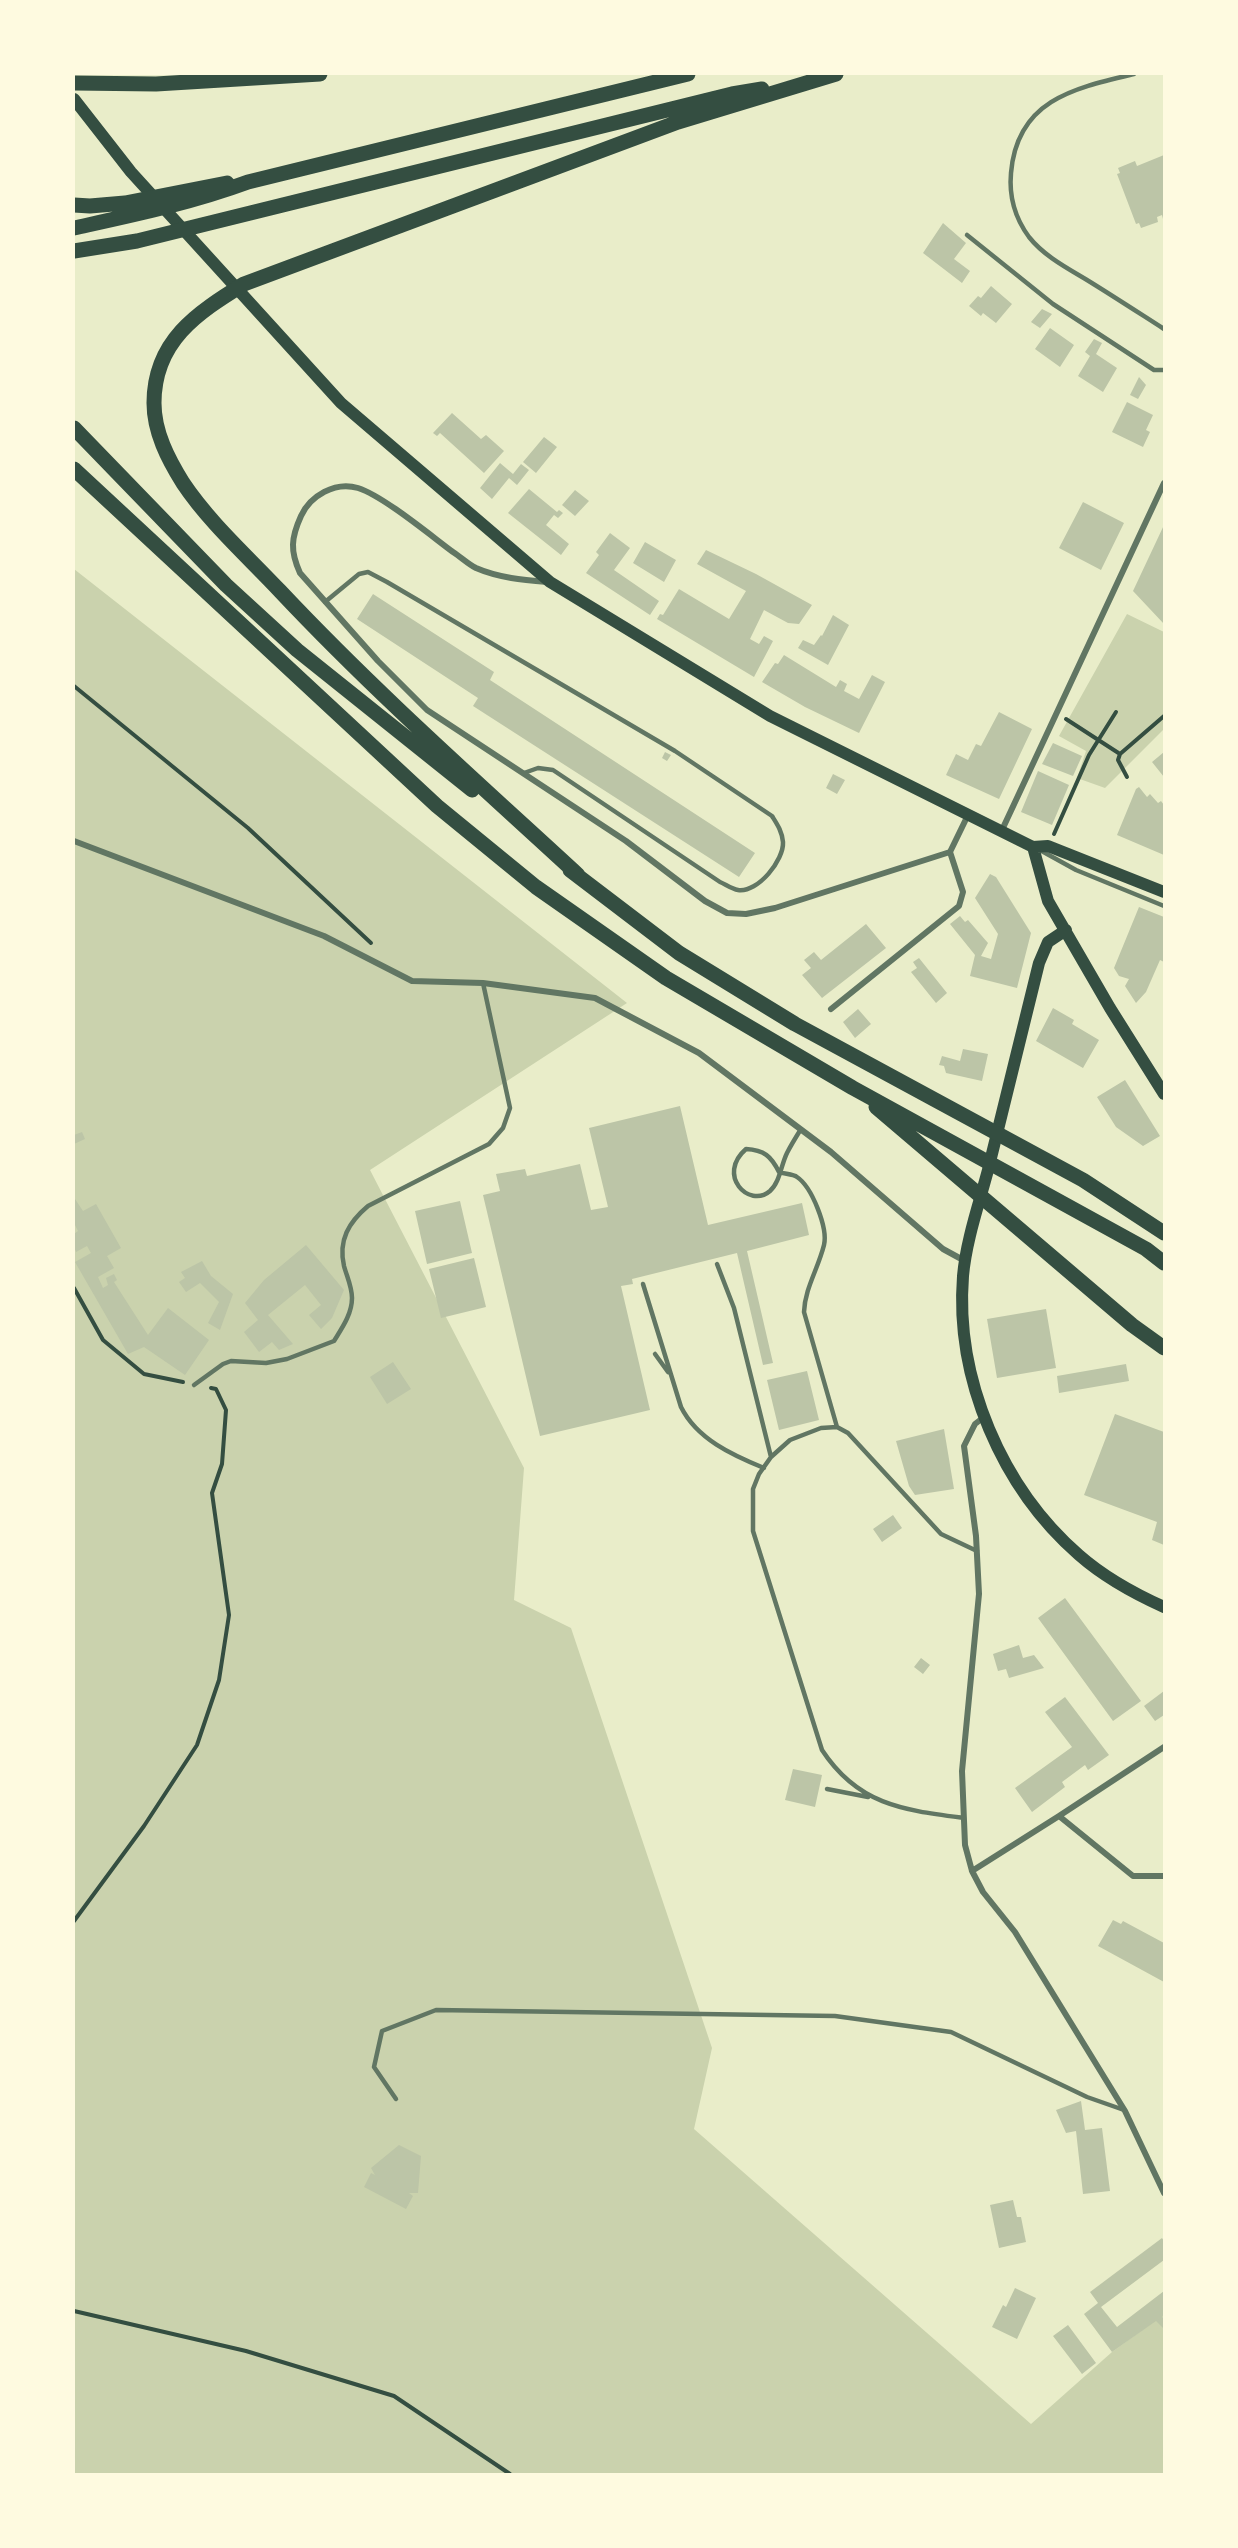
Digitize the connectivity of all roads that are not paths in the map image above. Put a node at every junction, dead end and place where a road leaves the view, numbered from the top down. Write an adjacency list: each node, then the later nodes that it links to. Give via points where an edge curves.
1 (320, 74): 5 (highway, via 156,84)
2 (688, 74): 8 (highway)
3 (836, 74): 6 (highway)
4 (1134, 74): 13 (lane, via 1078,88 1050,102 1025,124 1012,157 1010,186 1016,213 1030,237 1052,258)
5 (74, 82)
6 (806, 82): 12 (highway, via 732,94 137,242); 26 (highway, via 678,122 244,284 181,329 162,359 156,378 156,429 184,484 216,523 334,649)
7 (74, 99): 18 (main road, via 131,172 341,403)
8 (249, 183): 9 (highway, via 221,183 125,203); 10 (highway, via 211,196)
9 (74, 205)
10 (74, 228)
11 (967, 235): 14 (lane, via 1053,304 1154,370)
12 (74, 251)
13 (1164, 329)
14 (1164, 370)
15 (74, 428): 26 (highway, via 226,585 297,650)
16 (74, 469): 32 (highway, via 437,806 536,887 666,978)
17 (1164, 483): 22 (street)
18 (550, 582): 19 (street, via 514,580 476,568 375,496 356,487 332,489 320,493 305,508 291,545 300,573); 21 (main road, via 770,716)
19 (325, 602): 20 (street, via 427,710); 20 (lane, via 359,574 368,572 387,582 675,751 772,816 782,832 779,858 760,881 738,890 720,882 553,770 538,768)
20 (524, 773): 25 (street, via 727,913 775,908)
21 (968, 814): 22 (main road); 25 (street)
22 (1002, 830): 24 (main road)
23 (74, 841): 30 (street, via 324,936 412,981)
24 (1033, 847): 27 (main road, via 1048,846); 28 (lane, via 1076,870); 29 (main road, via 1048,901)
25 (950, 852): 31 (street, via 963,892 959,906)
26 (578, 875): 36 (highway, via 679,952 785,1018 1083,1180)
27 (1164, 892)
28 (1164, 906)
29 (1066, 930): 33 (main road); 37 (main road, via 1048,942 1043,951)
30 (483, 983): 34 (street, via 595,998 699,1053); 44 (lane, via 510,1108 503,1128 489,1144 368,1206 356,1216 341,1251 351,1292 350,1311 334,1341 266,1363 231,1361)
31 (831, 1009)
32 (853, 1088): 38 (highway, via 1146,1249); 41 (highway)
33 (1164, 1094)
34 (801, 1130): 35 (lane); 37 (street, via 943,1249)
35 (779, 1173): 35 (lane, via 771,1156 757,1149 746,1149 736,1157 733,1167 735,1180 749,1195 768,1193); 46 (lane, via 796,1177 811,1193 823,1227 825,1244 804,1297 804,1312)
36 (1164, 1233)
37 (965, 1261): 45 (main road, via 963,1333)
38 (1164, 1263)
39 (717, 1264): 47 (lane, via 734,1308)
40 (643, 1284): 43 (lane)
41 (1164, 1348)
42 (655, 1354): 43 (lane)
43 (672, 1377): 48 (lane, via 688,1420 719,1447)
44 (194, 1385)
45 (984, 1417): 49 (street, via 975,1424 964,1446); 50 (main road, via 1026,1496 1052,1527 1080,1556)
46 (837, 1427): 47 (lane, via 806,1432); 49 (lane, via 848,1433 941,1534)
47 (771, 1457): 48 (lane)
48 (764, 1468): 53 (lane, via 753,1489 753,1531 822,1750 834,1769)
49 (977, 1551): 55 (street, via 979,1594 962,1771)
50 (1164, 1607)
51 (1164, 1747): 54 (street)
52 (827, 1789): 53 (lane)
53 (871, 1798): 55 (lane, via 926,1813)
54 (1059, 1816): 56 (street); 57 (street, via 1133,1876)
55 (964, 1818): 56 (street, via 965,1845)
56 (972, 1870): 59 (street, via 983,1892 1015,1932)
57 (1164, 1876)
58 (396, 2099): 59 (lane, via 374,2067 382,2031 436,2010 799,2015 951,2032)
59 (1125, 2111): 60 (street)
60 (1164, 2193)

